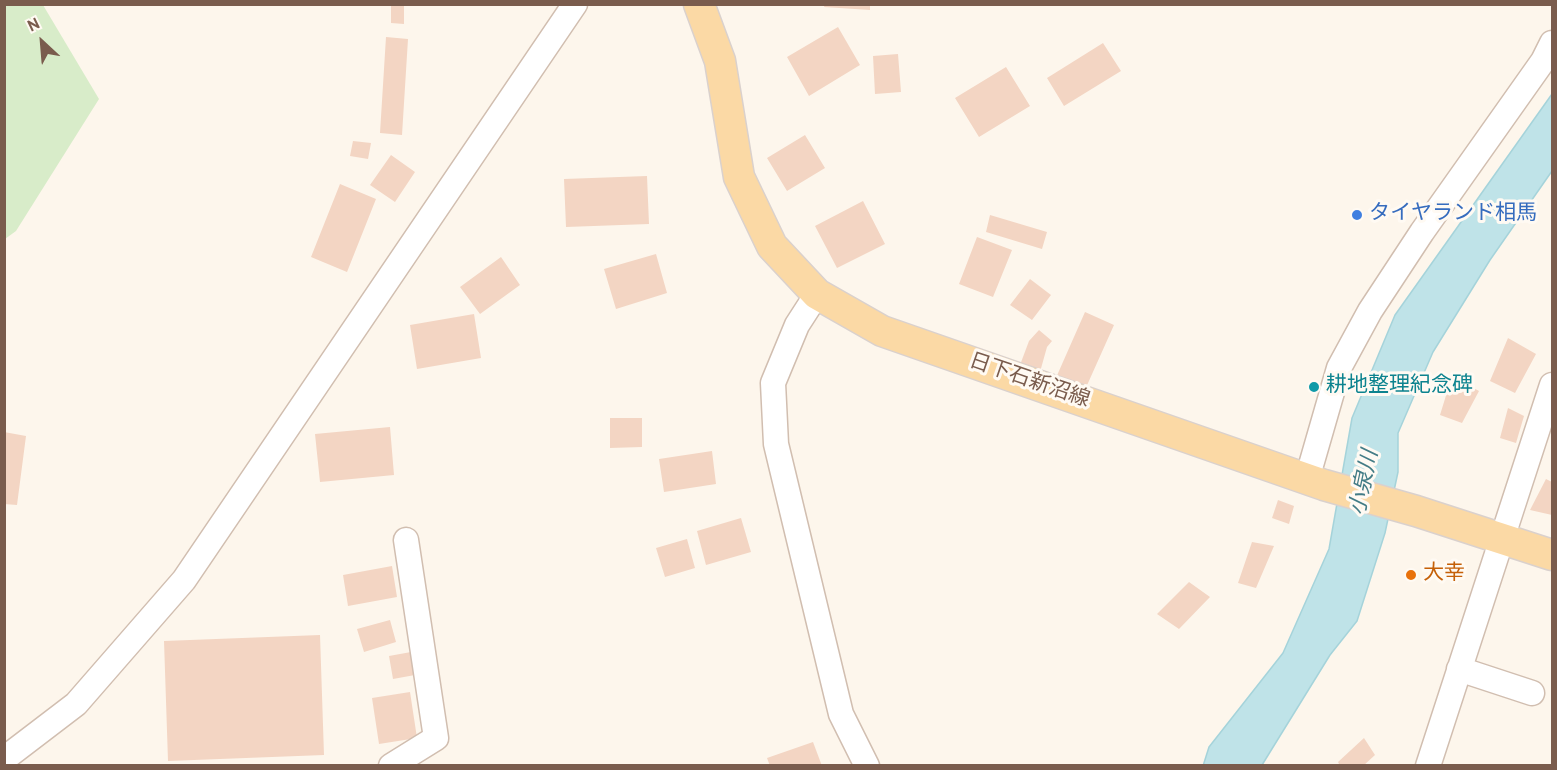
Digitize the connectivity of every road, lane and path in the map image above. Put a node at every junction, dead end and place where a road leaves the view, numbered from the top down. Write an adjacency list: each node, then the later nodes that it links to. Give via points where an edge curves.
1 (575, 4): 12 (street, via 184,580 76,704)
2 (699, 4): 4 (main road, 日下石新沼線, via 720,61 739,177 772,246)
3 (1552, 43): 6 (street, via 1543,62 1422,232 1338,368)
4 (817, 294): 6 (main road, 日下石新沼線, via 882,331); 14 (street, via 797,325 773,383 776,444 841,714)
5 (1552, 386): 7 (street)
6 (1316, 482): 7 (main road, 日下石新沼線)
7 (1501, 538): 9 (main road, 日下石新沼線); 10 (street)
8 (406, 540): 13 (street, via 436,738)
9 (1552, 555)
10 (1459, 669): 11 (street); 15 (street)
11 (1532, 693)
12 (4, 759)
13 (390, 765)
14 (867, 765)
15 (1428, 765)

